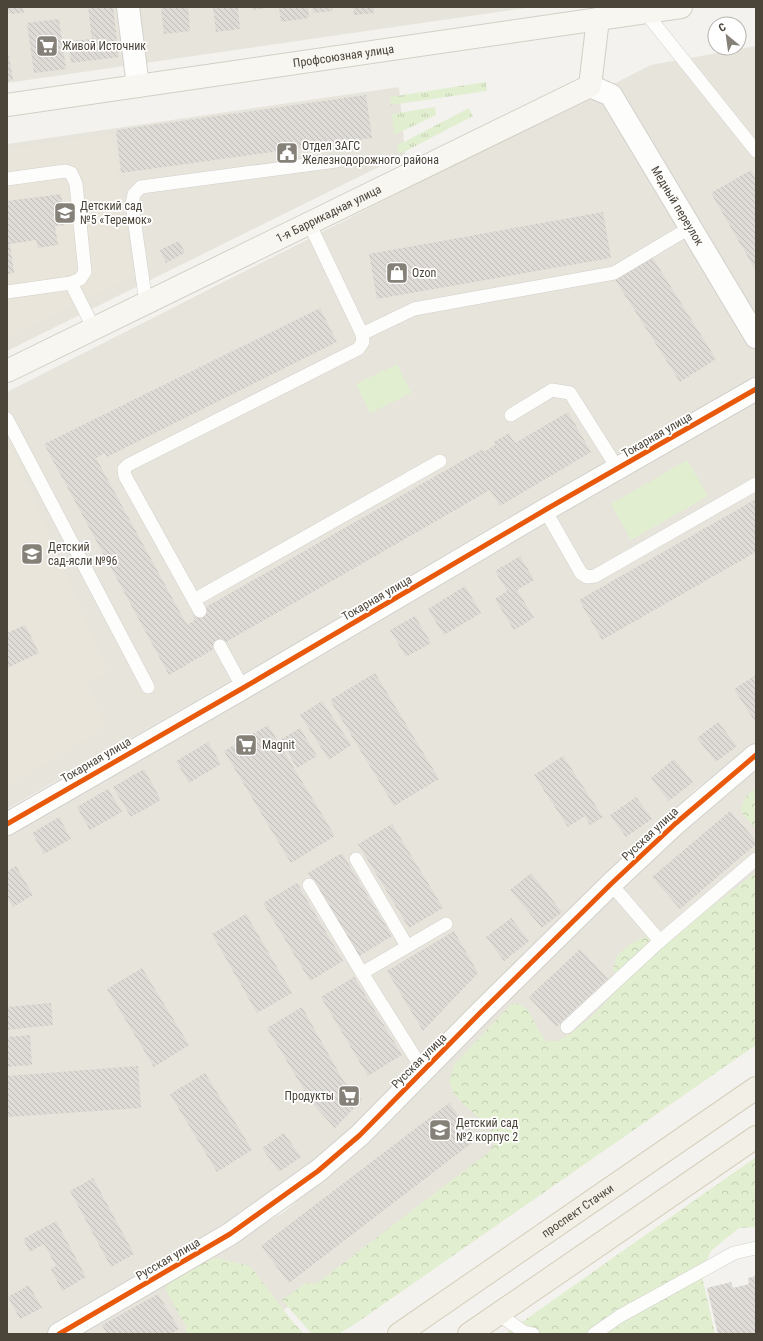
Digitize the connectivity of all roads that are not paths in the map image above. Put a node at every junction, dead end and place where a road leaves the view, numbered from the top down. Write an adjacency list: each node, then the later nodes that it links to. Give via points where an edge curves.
1 (128, 7): 5 (street)
2 (681, 7): 3 (street, Профсоюзная улица)
3 (644, 12): 4 (street, Профсоюзная улица); 8 (lane)
4 (597, 13): 5 (street, Профсоюзная улица); 6 (street)
5 (138, 86): 7 (street, Профсоюзная улица)
6 (590, 86): 11 (street, 1-я Баррикадная улица); 12 (street, Медный переулок, via 611,94)
7 (7, 105)
8 (755, 147)
9 (336, 161): 15 (lane, via 141,187 134,194 132,204)
10 (7, 179): 13 (lane, via 65,171 71,174 76,184 85,272 80,279)
11 (309, 223): 15 (street, 1-я Баррикадная улица); 17 (lane)
12 (691, 227): 17 (lane, via 614,273 414,309); 18 (street, Медный переулок)
13 (71, 283): 14 (lane); 16 (lane)
14 (7, 292)
15 (146, 303): 16 (street, 1-я Баррикадная улица)
16 (94, 329): 19 (street, 1-я Баррикадная улица)
17 (362, 334): 23 (lane, via 363,342 358,349 124,469 125,476 197,605)
18 (756, 337)
19 (7, 371)
20 (756, 389): 24 (street, Токарная улица)
21 (511, 415): 24 (lane, via 552,390 570,393)
22 (7, 419): 28 (lane)
23 (440, 461)
24 (618, 469): 26 (street, Токарная улица)
25 (756, 484): 26 (lane, via 595,576 588,577 581,573)
26 (545, 510): 29 (street, Токарная улица)
27 (220, 646): 29 (lane)
28 (148, 687)
29 (243, 688): 31 (street, Токарная улица)
30 (756, 755): 34 (street, Русская улица, via 676,823)
31 (7, 824)
32 (356, 859): 38 (lane)
33 (756, 859): 37 (lane)
34 (612, 884): 37 (lane); 41 (street, Русская улица)
35 (309, 885): 39 (lane)
36 (446, 924): 38 (lane)
37 (660, 941): 40 (lane)
38 (407, 946): 39 (lane)
39 (362, 973): 41 (lane)
40 (567, 1027)
41 (423, 1070): 46 (street, Русская улица, via 360,1135 318,1171 274,1203 230,1234)
42 (756, 1088): 47 (main road, проспект Стачки)
43 (756, 1137): 45 (main road)
44 (756, 1248): 50 (lane, via 734,1253 620,1316)
45 (498, 1314): 48 (main road); 49 (lane, via 524,1332)
46 (59, 1334)
47 (399, 1334)
48 (469, 1334)
49 (533, 1334)
50 (594, 1334)

